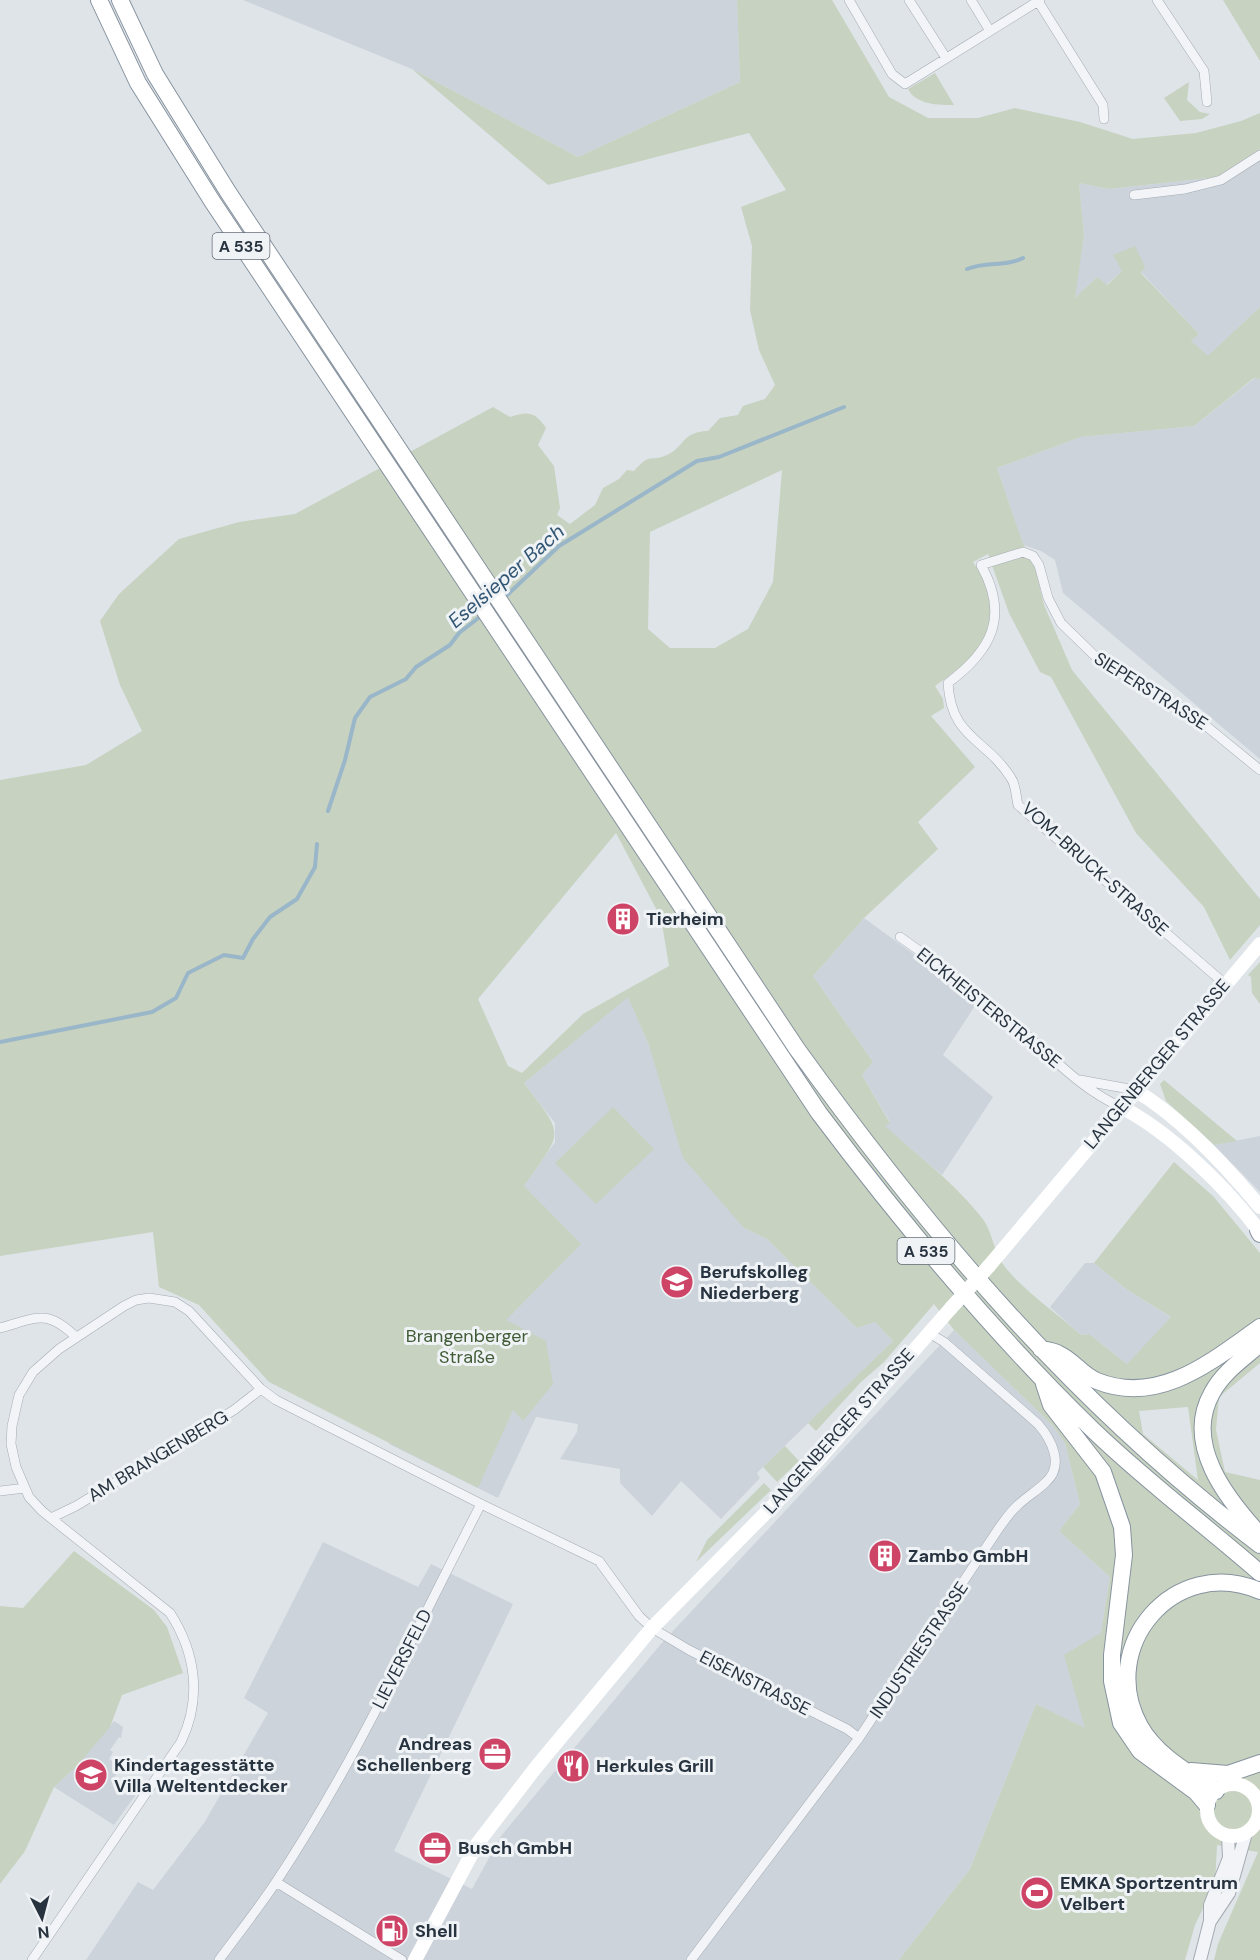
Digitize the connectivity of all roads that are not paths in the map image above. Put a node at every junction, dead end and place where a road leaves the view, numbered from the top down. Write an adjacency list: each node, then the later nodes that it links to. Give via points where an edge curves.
1 (99, 0): 29 (highway, A 535, via 143,91 212,201 819,1113 914,1238)
2 (120, 0): 28 (highway, A 535, via 155,74 234,201 797,1049 929,1224)
3 (849, 0): 9 (street, via 892,74 905,84)
4 (909, 0): 9 (street)
5 (971, 0): 8 (street)
6 (1157, 0): 10 (street, via 1204,71)
7 (1036, 1): 8 (street); 11 (street, via 1103,105)
8 (990, 31): 9 (street)
9 (946, 58)
10 (1207, 102)
11 (1104, 119)
12 (1260, 155): 13 (street, via 1221,180)
13 (1134, 195)
14 (948, 683): 15 (street, SIEPERSTRASSE, via 983,652 994,626 992,593 981,565 1023,552 1033,556 1044,577 1051,606 1070,634 1121,676 1189,712); 18 (street, VOM-BRUCK-STRASSE, via 950,706 957,722 1013,780 1018,806)
15 (1260, 770)
16 (900, 937): 19 (street, EICKHEISTERSTRASSE, via 959,979)
17 (1260, 944): 18 (main road, LANGENBERGER STRASSE)
18 (1225, 984): 20 (main road, LANGENBERGER STRASSE)
19 (1077, 1080): 20 (street, EICKHEISTERSTRASSE); 21 (street, EICKHEISTERSTRASSE)
20 (1135, 1090): 21 (main road, LANGENBERGER STRASSE); 22 (main road, via 1154,1101)
21 (1121, 1107): 23 (main road, via 1140,1117 1205,1172); 25 (main road, LANGENBERGER STRASSE, bridge)
22 (1260, 1207)
23 (1259, 1232)
24 (0, 1328): 27 (street, via 45,1316 63,1324)
25 (929, 1333): 39 (main road, LANGENBERGER STRASSE, via 819,1459); 40 (street, INDUSTRIESTRASSE, via 1038,1424 1050,1438 1054,1468 1048,1481 1016,1507 999,1528)
26 (1259, 1335): 28 (highway, via 1189,1375 1146,1388 1099,1382 1060,1354); 35 (highway, via 1245,1357 1210,1394 1203,1432 1214,1476)
27 (76, 1337): 30 (street, via 136,1300 175,1302 189,1311); 31 (street, via 33,1372 17,1401 11,1444)
28 (1038, 1348): 36 (highway, A 535, via 1166,1470)
29 (1043, 1380): 37 (highway, A 535, via 1104,1440); 44 (highway, via 1051,1405 1103,1472 1122,1527 1124,1555 1112,1655 1112,1681 1121,1724 1140,1751 1196,1792)
30 (261, 1389): 33 (street, via 292,1409); 34 (street, AM BRANGENBERG, via 234,1410)
31 (25, 1488): 32 (street); 34 (street)
32 (0, 1491)
33 (481, 1504): 39 (street, via 599,1561); 48 (street, LIEVERSFELD, via 397,1672)
34 (51, 1518): 50 (street, via 171,1613 192,1664 193,1712 181,1742)
35 (1260, 1535)
36 (1260, 1545)
37 (1260, 1573)
38 (1260, 1591): 42 (highway, via 1216,1583 1187,1589 1159,1606 1137,1633 1128,1664 1129,1697 1134,1712 1149,1739)
39 (652, 1628): 40 (street, EISENSTRASSE); 53 (main road, LANGENBERGER STRASSE, via 499,1812 477,1844)
40 (859, 1738): 54 (street, INDUSTRIESTRASSE)
41 (1260, 1763): 42 (highway, via 1228,1774)
42 (1185, 1771): 44 (highway)
43 (1255, 1787): 44 (main road, via 1222,1786); 45 (main road)
44 (1212, 1798): 47 (main road, via 1208,1817 1213,1827)
45 (1259, 1805): 46 (main road, via 1255,1824)
46 (1246, 1833): 47 (main road); 49 (street, via 1229,1893)
47 (1228, 1836): 49 (street, via 1229,1858 1210,1905)
48 (276, 1882): 51 (street, LIEVERSFELD); 52 (street)
49 (1210, 1921): 55 (street)
50 (32, 1960)
51 (219, 1960)
52 (402, 1960)
53 (415, 1960)
54 (691, 1960)
55 (1200, 1960)

